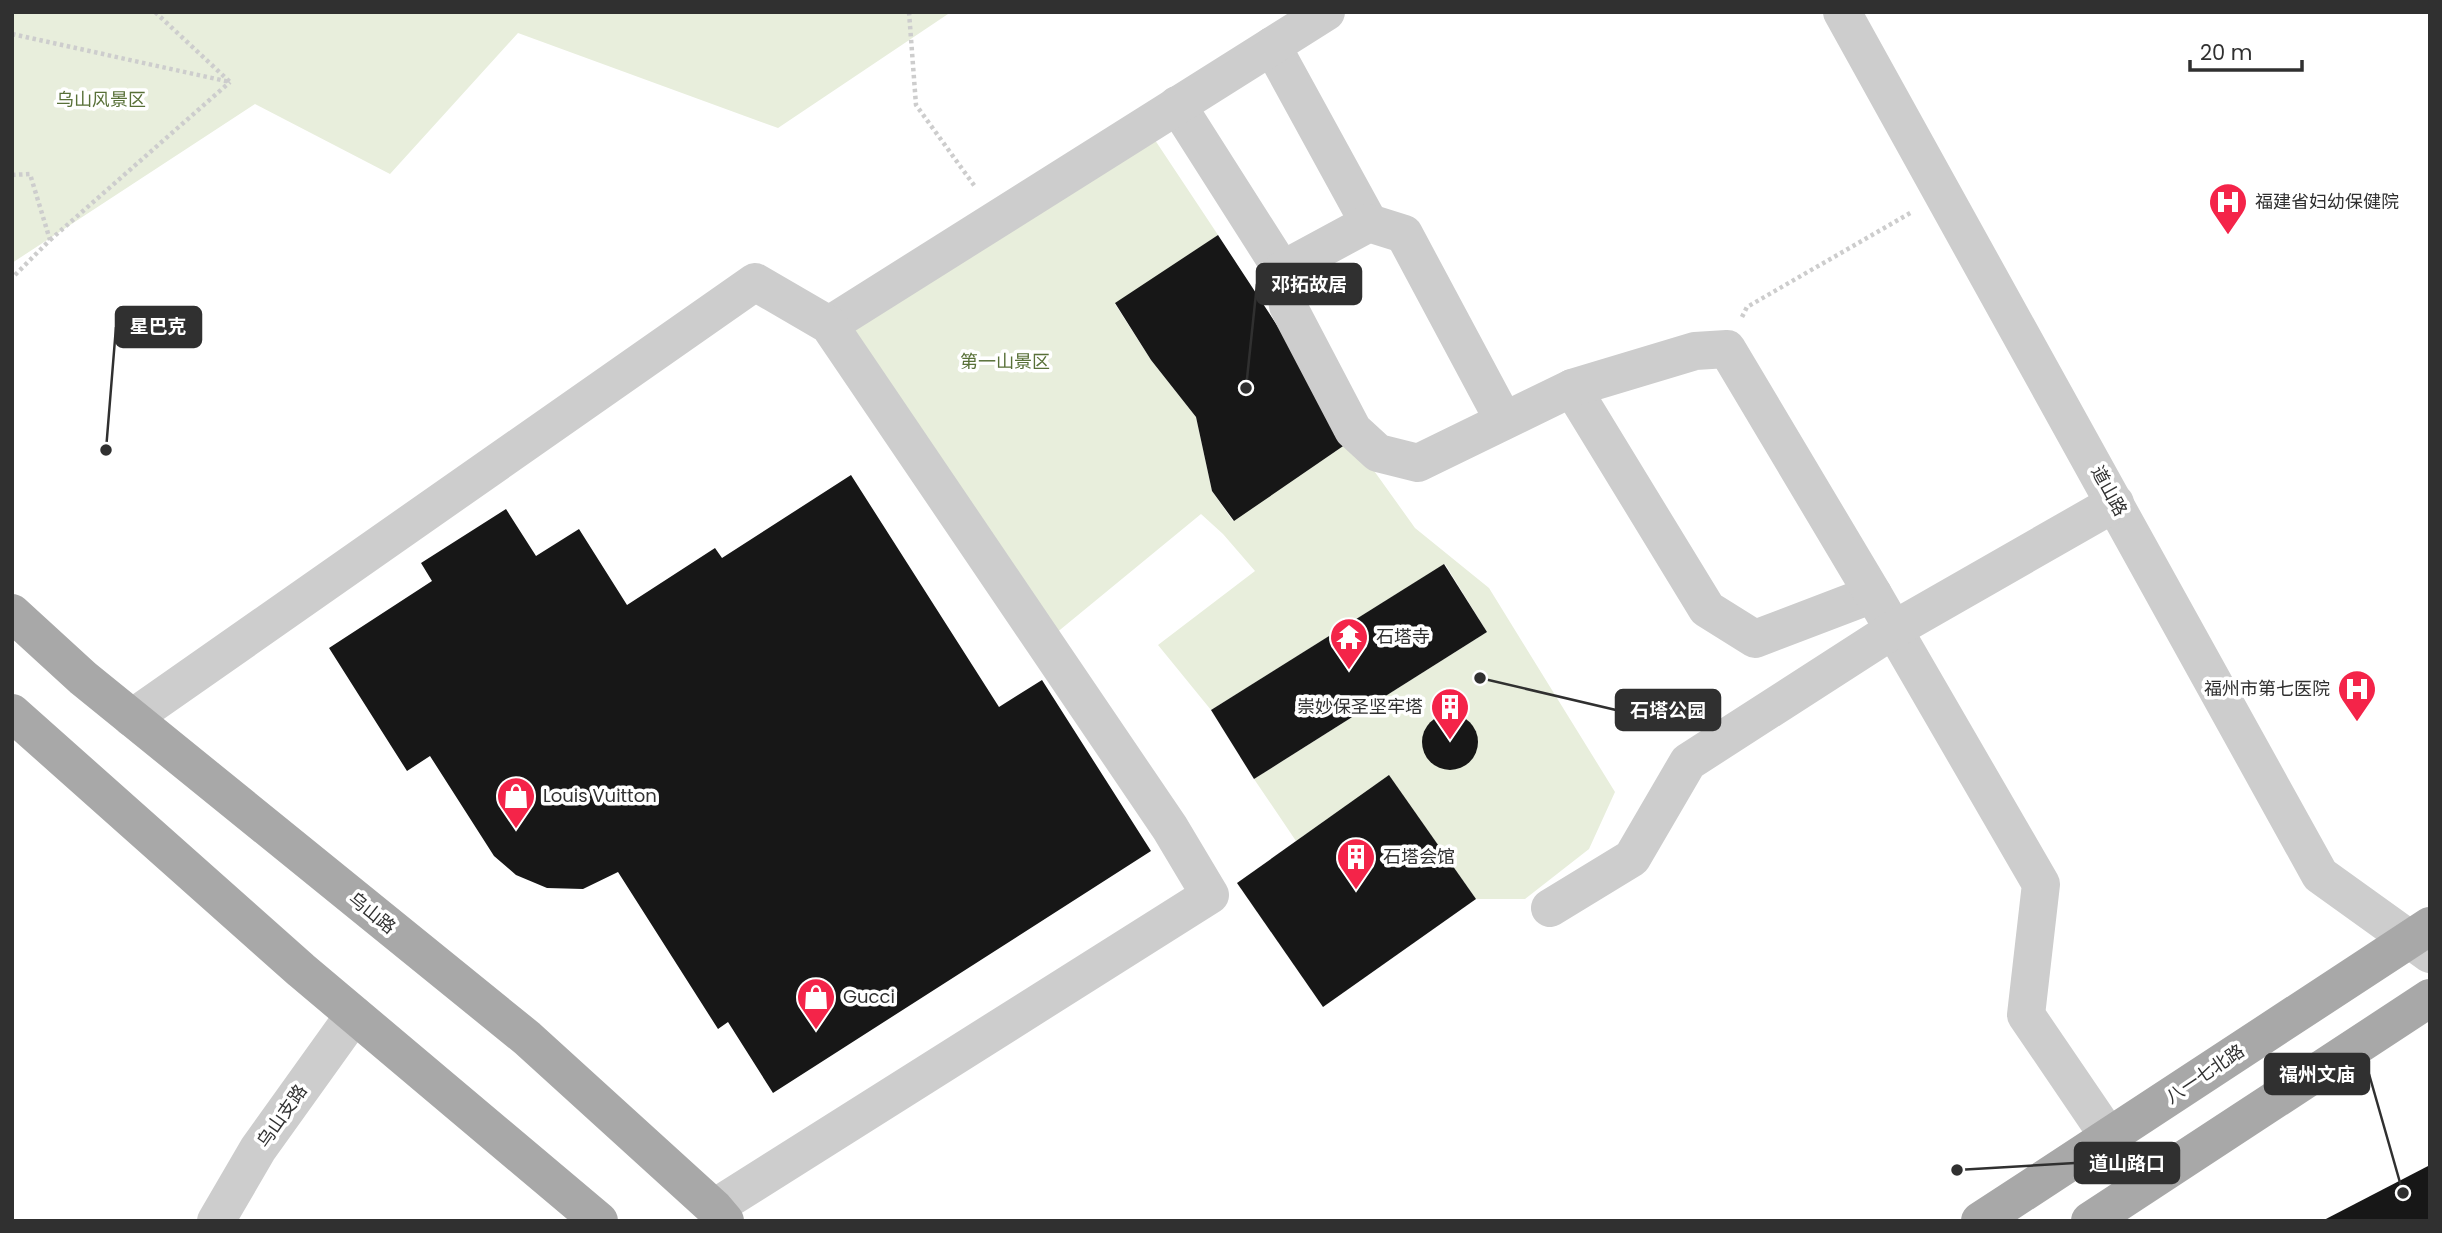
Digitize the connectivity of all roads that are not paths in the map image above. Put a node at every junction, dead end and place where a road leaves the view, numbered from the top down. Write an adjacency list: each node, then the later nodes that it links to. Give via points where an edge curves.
1 (1326, 12): 3 (street)
2 (1842, 12): 10 (street, 道山路)
3 (1272, 46): 4 (street); 5 (street)
4 (1177, 105): 6 (street); 7 (street)
5 (1369, 223): 6 (street); 9 (street, via 1404,234)
6 (1282, 270): 9 (street, via 1288,306 1353,430 1378,453 1418,463)
7 (829, 325): 15 (street, via 755,282); 21 (street, via 1170,828 1210,895)
8 (1572, 388): 9 (street); 11 (street, via 1707,609 1755,639); 11 (street, via 1695,351 1727,349)
9 (1504, 421)
10 (2115, 503): 13 (street); 17 (street, 道山路, via 2320,875)
11 (1873, 594): 13 (street)
12 (12, 613): 15 (main road, 乌山路)
13 (1893, 630): 16 (street, via 1689,762 1632,858); 20 (street, via 2041,884 2026,1015)
14 (12, 713): 19 (main road)
15 (132, 718): 21 (main road, 乌山路, via 527,1038)
16 (1550, 908)
17 (2423, 940): 20 (main road, 八一七北路)
18 (2430, 998): 25 (main road)
19 (354, 1015): 22 (street, 乌山支路, via 258,1149); 23 (main road)
20 (2109, 1138): 24 (main road, 八一七北路)
21 (719, 1214)
22 (216, 1221)
23 (599, 1221)
24 (1980, 1221)
25 (2090, 1221)

